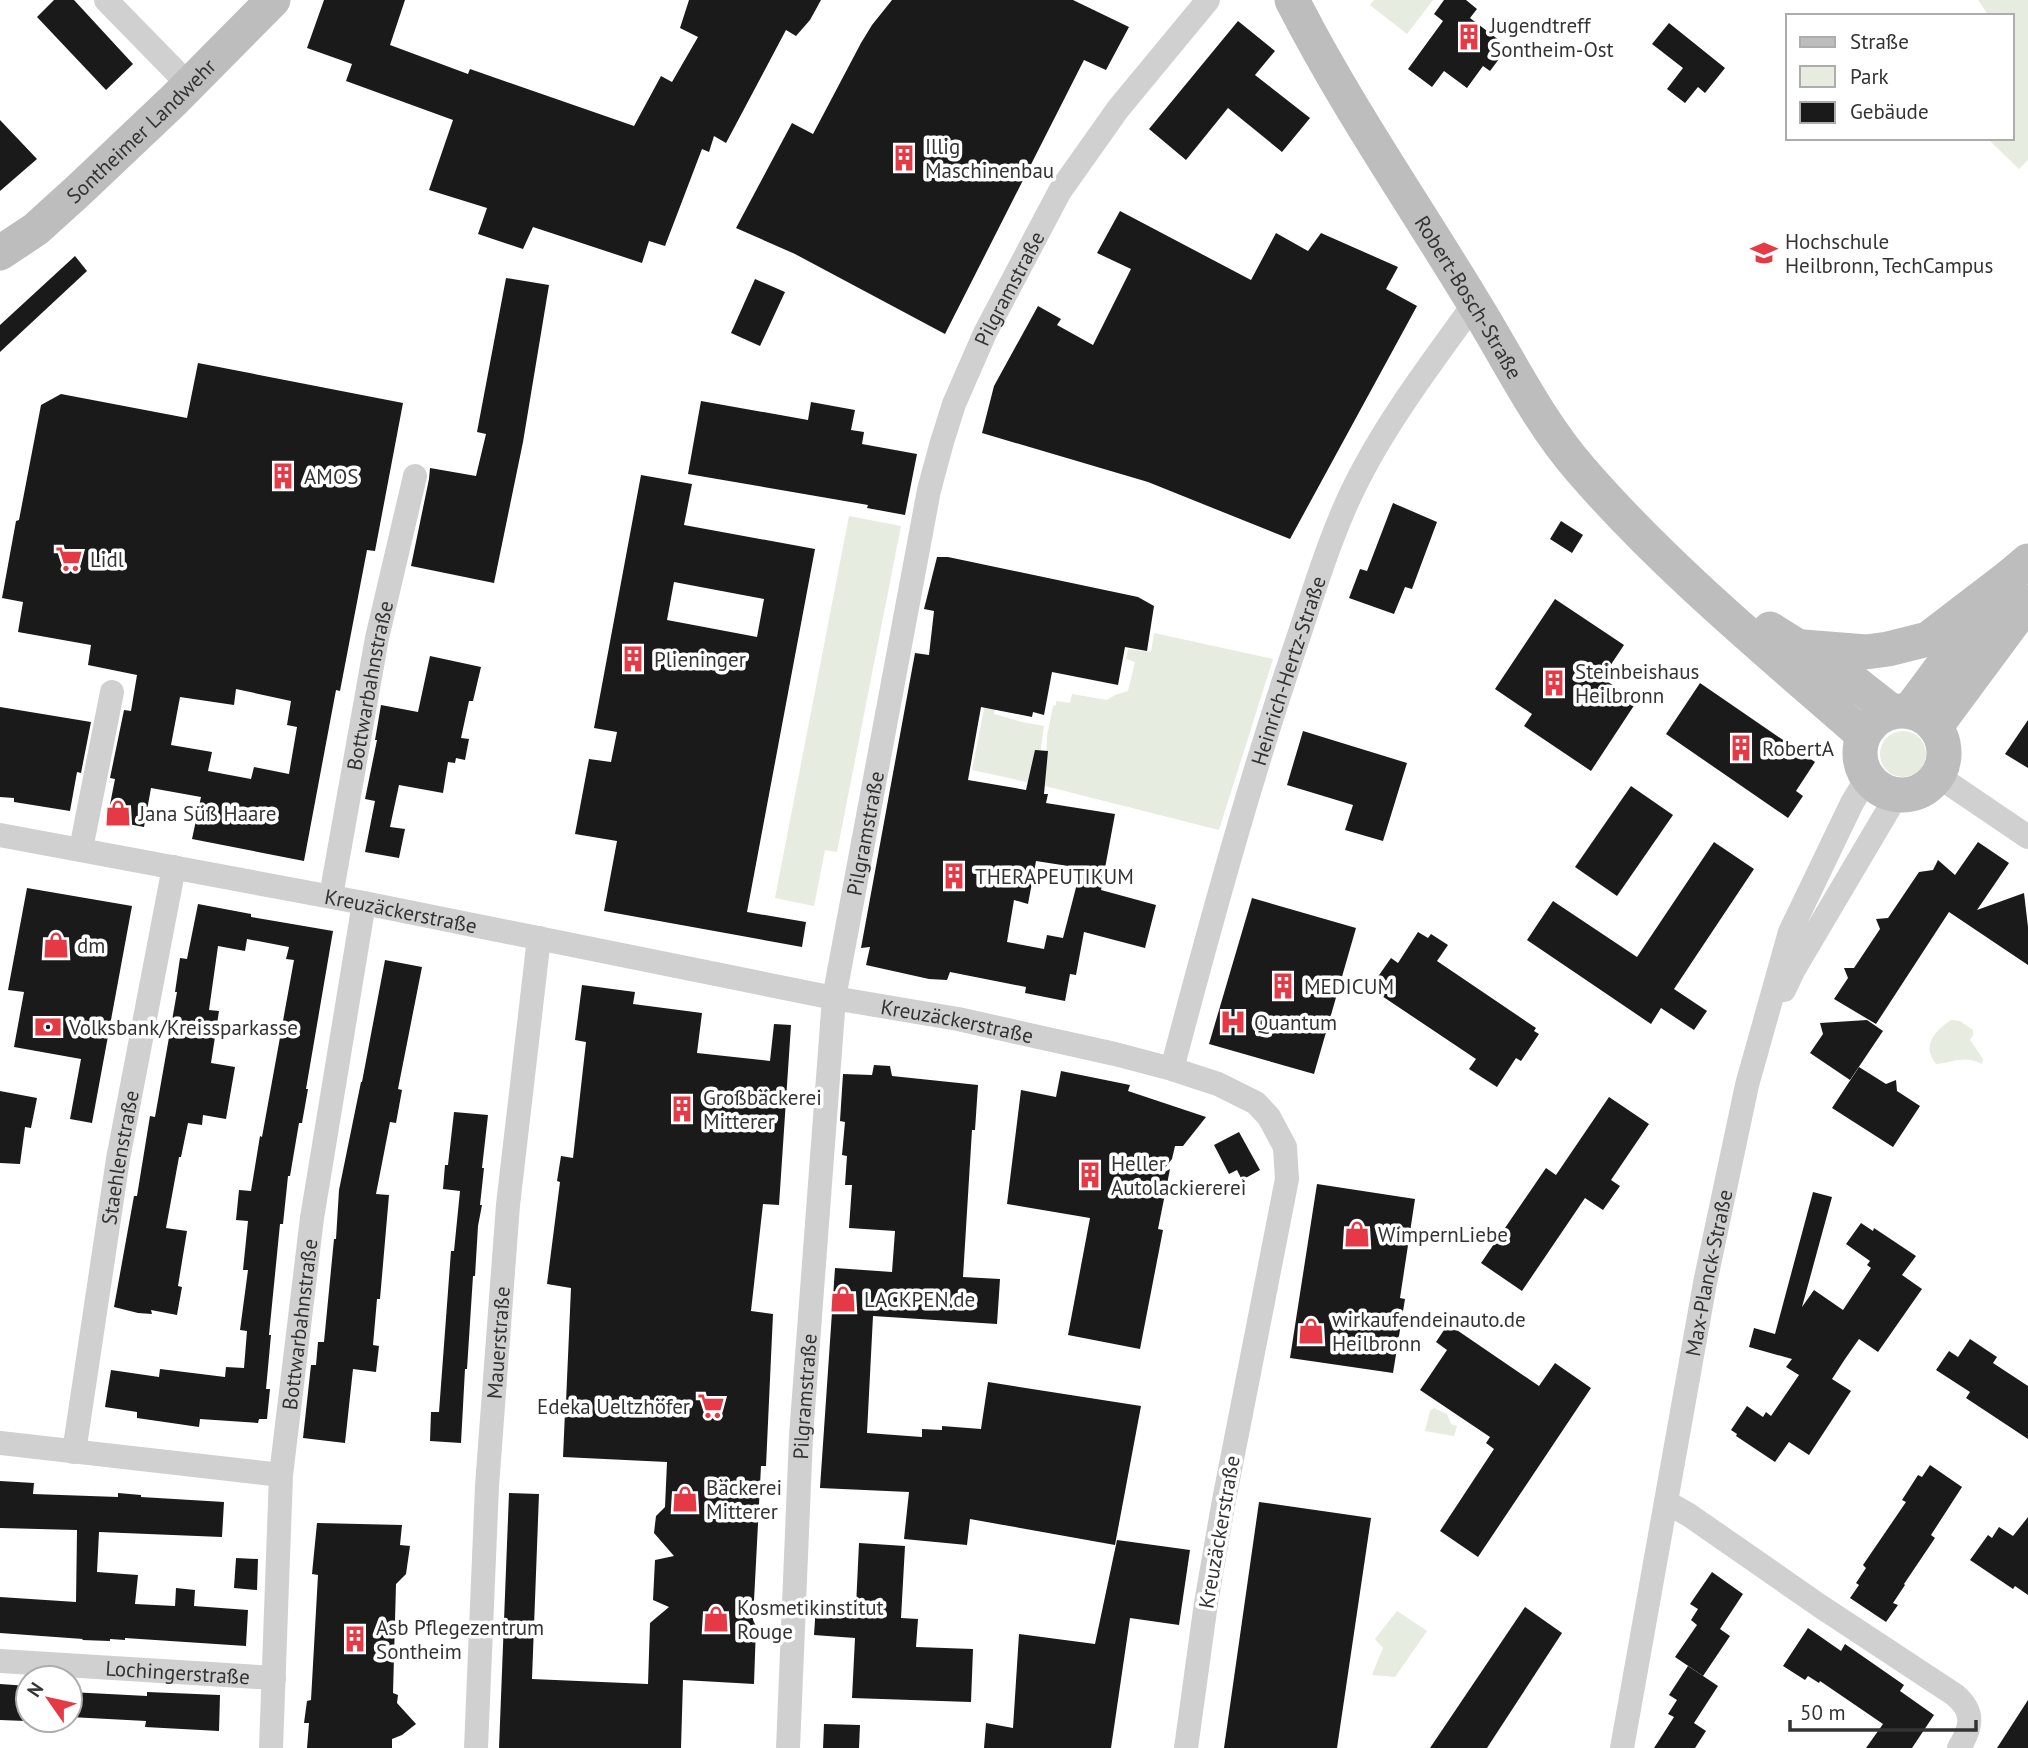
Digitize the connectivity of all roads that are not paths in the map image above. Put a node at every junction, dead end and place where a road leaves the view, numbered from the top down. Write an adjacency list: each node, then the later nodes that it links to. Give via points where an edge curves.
1 (106, 0): 5 (street)
2 (273, 0): 5 (street, Sontheimer Landwehr)
3 (1208, 0): 24 (street, Pilgramstraße, via 1118,109 1060,191 985,333 954,404 916,552)
4 (1292, 0): 7 (street, Robert-Bosch-Straße, via 1419,218)
5 (189, 85): 6 (street, Sontheimer Landwehr, via 36,229)
6 (0, 253)
7 (1475, 304): 9 (street, Robert-Bosch-Straße, via 1558,443); 26 (street, Heinrich-Hertz-Straße, via 1394,420 1350,495 1260,752)
8 (415, 476): 21 (street, Bottwarbahnstraße, via 377,638)
9 (1678, 570): 11 (street, Robert-Bosch-Straße); 14 (street, Robert-Bosch-Straße)
10 (2022, 580): 11 (street, via 1927,639 1866,652); 13 (street)
11 (1797, 647): 13 (street, Robert-Bosch-Straße)
12 (111, 692): 19 (street)
13 (1912, 716): 14 (street, via 1880,716); 15 (street, via 1942,738 1945,750)
14 (1863, 735): 16 (street, via 1862,768)
15 (1938, 776): 16 (street, via 1909,795); 18 (street)
16 (1882, 786): 25 (street, Max-Planck-Straße); 25 (street, Max-Planck-Straße, via 1840,826 1790,932)
17 (0, 835): 19 (street, Kreuzäckerstraße)
18 (2028, 837)
19 (80, 849): 20 (street, Kreuzäckerstraße)
20 (174, 867): 21 (street, Kreuzäckerstraße); 28 (street, Staehlenstraße, via 118,1159)
21 (331, 896): 22 (street, Kreuzäckerstraße)
22 (364, 903): 23 (street, Kreuzäckerstraße); 29 (street, Bottwarbahnstraße, via 312,1218)
23 (539, 938): 24 (street, Kreuzäckerstraße); 34 (street, Mauerstraße, via 508,1205 487,1486)
24 (834, 998): 26 (street, Kreuzäckerstraße, via 958,1019); 35 (street, Pilgramstraße, via 801,1436)
25 (1759, 1045): 30 (street, Max-Planck-Straße, via 1705,1283)
26 (1172, 1069): 36 (street, Kreuzäckerstraße, via 1256,1103 1277,1130 1287,1161 1206,1603)
27 (0, 1443): 28 (street)
28 (74, 1452): 29 (street)
29 (281, 1475): 32 (street, Bottwarbahnstraße)
30 (1666, 1502): 37 (street, Max-Planck-Straße); 38 (street, via 1955,1695 1963,1702 1970,1723)
31 (0, 1661): 32 (street, Lochingerstraße)
32 (274, 1678): 33 (street, Bottwarbahnstraße)
33 (271, 1748)
34 (476, 1748)
35 (788, 1748)
36 (1186, 1748)
37 (1622, 1748)
38 (1959, 1748)

